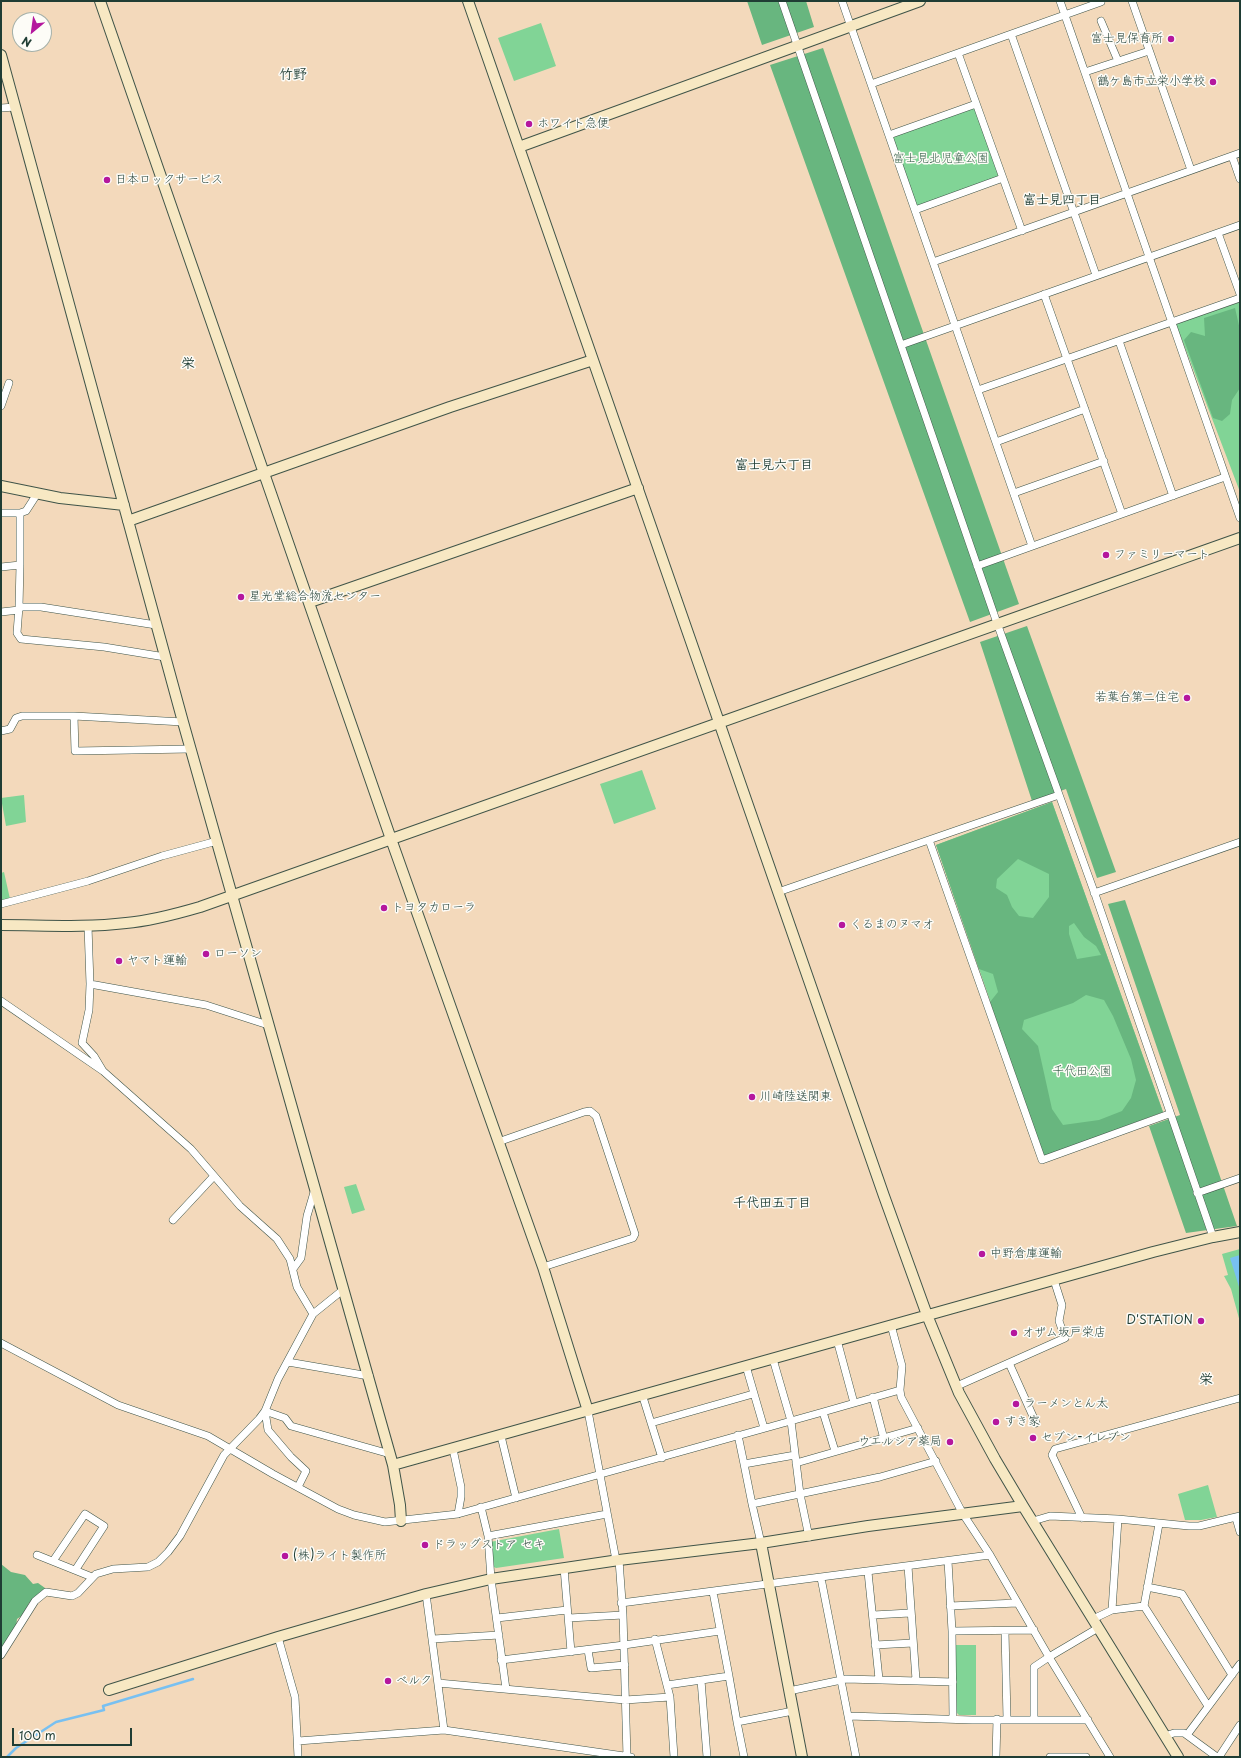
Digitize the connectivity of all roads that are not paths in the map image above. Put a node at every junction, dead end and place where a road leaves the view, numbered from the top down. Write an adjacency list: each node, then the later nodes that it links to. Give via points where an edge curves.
1 (100, 1): 54 (street)
2 (468, 1): 24 (street)
3 (782, 1): 13 (street)
4 (842, 1): 11 (street)
5 (920, 1): 11 (street)
6 (1060, 1): 9 (street)
7 (1132, 1): 14 (street)
8 (1101, 2): 9 (street)
9 (1066, 15): 12 (street); 18 (street)
10 (1101, 21): 17 (street)
11 (850, 25): 13 (street); 19 (street)
12 (1011, 34): 15 (street); 32 (street)
13 (797, 44): 24 (street); 45 (street)
14 (1150, 51): 17 (street); 27 (street)
15 (958, 53): 19 (street); 20 (street)
16 (1, 55): 21 (street)
17 (1118, 61): 18 (street)
18 (1085, 72): 30 (street)
19 (871, 84): 23 (street)
20 (976, 104): 23 (street); 28 (street)
21 (15, 107): 22 (street); 61 (street)
22 (1, 108)
23 (889, 135): 31 (street)
24 (519, 147): 47 (street)
25 (1240, 153): 26 (street)
26 (1232, 156): 27 (street); 29 (street)
27 (1191, 170): 30 (street)
28 (1003, 178): 31 (street); 34 (street)
29 (1240, 180)
30 (1127, 193): 32 (street); 36 (street)
31 (915, 210): 37 (street)
32 (1074, 212): 34 (street); 38 (street)
33 (1240, 225): 35 (street)
34 (1022, 231): 37 (street)
35 (1218, 233): 36 (street); 40 (street)
36 (1149, 257): 38 (street); 42 (street)
37 (933, 262): 43 (street)
38 (1096, 275): 39 (street)
39 (1044, 294): 43 (street); 46 (street)
40 (1240, 294)
41 (1240, 298): 42 (street)
42 (1171, 322): 44 (street); 55 (street)
43 (955, 325): 45 (street); 49 (street)
44 (1119, 341): 46 (street); 60 (street)
45 (901, 345): 70 (street)
46 (1068, 359): 49 (street); 51 (street)
47 (593, 360): 54 (street, via 450,407); 57 (street)
48 (9, 383): 50 (street)
49 (978, 390): 52 (street)
50 (1, 406)
51 (1085, 409): 52 (street); 53 (street)
52 (996, 442): 58 (street)
53 (1104, 461): 58 (street); 64 (street)
54 (264, 474): 66 (street); 72 (street)
55 (1225, 477): 60 (street); 65 (street)
56 (1, 486): 59 (street)
57 (638, 488): 72 (street); 80 (street)
58 (1014, 493): 68 (street)
59 (37, 494): 61 (street); 63 (street, via 26,511)
60 (1174, 496): 64 (street)
61 (124, 505): 66 (street)
62 (1, 512): 63 (street)
63 (20, 513): 69 (street)
64 (1122, 514): 68 (street)
65 (1240, 518)
66 (128, 521): 76 (street)
67 (1240, 538): 75 (street)
68 (1032, 546): 70 (street)
69 (20, 565): 71 (street); 73 (street)
70 (977, 566): 75 (street)
71 (1, 568)
72 (310, 602): 84 (street)
73 (19, 609): 74 (street); 76 (street, via 41,607); 77 (street, via 17,633 21,639 104,647)
74 (1, 612)
75 (997, 623): 80 (street); 83 (street)
76 (156, 625): 77 (street)
77 (165, 657): 79 (street)
78 (74, 716): 79 (street); 81 (street, via 22,716 16,718 8,731); 82 (street, via 75,751)
79 (183, 722): 82 (street)
80 (720, 723): 84 (street); 88 (street)
81 (1, 731)
82 (190, 749): 86 (street)
83 (1059, 795): 85 (street); 89 (street)
84 (391, 839): 90 (street); 99 (street)
85 (930, 840): 88 (street); 98 (street, via 1042,1160)
86 (217, 841): 90 (street); 91 (street, via 88,881)
87 (1240, 842): 89 (street)
88 (778, 892): 112 (street)
89 (1094, 893): 98 (street)
90 (232, 896): 93 (street, via 169,916); 96 (street)
91 (1, 904)
92 (1, 925): 93 (street)
93 (88, 926): 94 (street)
94 (90, 984): 96 (street, via 206,1005); 97 (street, via 89,1010 82,1043)
95 (1, 1001): 97 (street)
96 (268, 1025): 102 (street)
97 (103, 1071): 100 (street, via 191,1149)
98 (1169, 1114): 103 (street)
99 (498, 1142): 107 (street); 107 (street, via 587,1111 593,1113 597,1120 635,1234 633,1238)
100 (214, 1176): 104 (street); 108 (street, via 240,1206 277,1239 290,1259)
101 (1240, 1178): 103 (street)
102 (315, 1187): 108 (street, via 307,1216 301,1258); 110 (street)
103 (1197, 1193): 106 (street)
104 (173, 1220)
105 (1240, 1232): 106 (street)
106 (1213, 1237): 109 (street)
107 (543, 1267): 129 (street)
108 (293, 1269): 111 (street, via 298,1287)
109 (1054, 1280): 112 (street); 118 (street, via 1062,1305 1059,1321 1065,1338)
110 (344, 1289): 111 (street); 120 (street)
111 (313, 1314): 117 (street)
112 (928, 1315): 113 (street); 121 (street)
113 (891, 1325): 114 (street); 122 (street, via 902,1366)
114 (837, 1340): 116 (street); 127 (street)
115 (1, 1343): 139 (street, via 118,1405 208,1436)
116 (773, 1359): 119 (street); 131 (street)
117 (288, 1362): 120 (street); 128 (street)
118 (1009, 1363): 121 (street); 133 (street)
119 (746, 1366): 123 (street); 124 (street)
120 (368, 1376): 142 (street)
121 (957, 1386): 154 (street)
122 (900, 1390): 125 (street); 135 (street, via 901,1397)
123 (642, 1394): 129 (street); 132 (street)
124 (753, 1394): 132 (street); 134 (street)
125 (873, 1397): 127 (street); 138 (street)
126 (1240, 1398): 160 (street, via 1055,1449 1052,1455)
127 (854, 1403): 130 (street)
128 (265, 1411): 139 (street); 142 (street, via 285,1418 291,1426); 150 (street, via 268,1430 306,1470)
129 (588, 1411): 136 (street); 149 (street)
130 (823, 1412): 131 (street); 141 (street)
131 (791, 1421): 134 (street); 143 (street)
132 (651, 1423): 144 (street)
133 (1036, 1423)
134 (764, 1428): 137 (street)
135 (918, 1428): 138 (street); 145 (street)
136 (501, 1436): 140 (street); 152 (street)
137 (738, 1436): 144 (street); 147 (street)
138 (884, 1438): 141 (street)
139 (230, 1449): 150 (street); 178 (street, via 224,1455 180,1536 158,1562 148,1567 103,1571)
140 (453, 1449): 148 (street); 156 (street, via 461,1487)
141 (835, 1452): 146 (street)
142 (390, 1454): 148 (street)
143 (794, 1455): 146 (street); 147 (street)
144 (662, 1458): 149 (street)
145 (936, 1462): 151 (street); 158 (street)
146 (796, 1463): 151 (street)
147 (744, 1464): 153 (street)
148 (393, 1465): 162 (street)
149 (600, 1474): 152 (street); 157 (street)
150 (298, 1487): 162 (street, via 354,1515 377,1521)
151 (800, 1494): 153 (street); 167 (street)
152 (516, 1498): 155 (street)
153 (752, 1504): 168 (street)
154 (1023, 1506): 158 (street); 163 (street)
155 (481, 1507): 156 (street); 166 (street)
156 (458, 1514): 162 (street)
157 (607, 1514): 166 (street); 171 (street)
158 (963, 1514): 167 (street, via 868,1526); 170 (street)
159 (1238, 1517): 164 (street, via 1199,1526); 165 (street)
160 (1082, 1518): 161 (street); 163 (street, via 1050,1516)
161 (1118, 1519): 164 (street); 190 (street)
162 (401, 1520)
163 (1033, 1520): 196 (street)
164 (1159, 1524): 182 (street)
165 (1240, 1532)
166 (488, 1536): 180 (street)
167 (809, 1537): 168 (street)
168 (761, 1543): 171 (street); 181 (street)
169 (37, 1555): 172 (street)
170 (990, 1555): 173 (street); 186 (street)
171 (618, 1560): 175 (street); 185 (street)
172 (53, 1561): 176 (street); 176 (street, via 85,1514 104,1526)
173 (948, 1561): 174 (street); 187 (street)
174 (908, 1566): 177 (street); 191 (street)
175 (564, 1568): 180 (street); 189 (street)
176 (76, 1569): 178 (street)
177 (868, 1572): 179 (street); 193 (street)
178 (92, 1577): 211 (street, via 72,1596 49,1592 41,1594)
179 (821, 1578): 181 (street); 220 (street)
180 (491, 1579): 184 (street); 194 (street)
181 (769, 1585): 183 (street); 227 (street)
182 (1147, 1587): 188 (street); 216 (street, via 1182,1594)
183 (713, 1592): 185 (street); 199 (street)
184 (426, 1594): 203 (street); 204 (street)
185 (621, 1603): 192 (street)
186 (1017, 1603): 187 (street); 198 (street)
187 (950, 1606): 200 (street)
188 (1144, 1606): 190 (street); 230 (street)
189 (567, 1610): 194 (street); 195 (street)
190 (1112, 1610): 196 (street)
191 (910, 1613): 193 (street); 206 (street)
192 (623, 1615): 195 (street); 207 (street)
193 (872, 1616): 208 (street)
194 (497, 1618): 202 (street)
195 (569, 1618): 210 (street)
196 (1093, 1619): 197 (street)
197 (1098, 1628): 212 (street); 242 (street)
198 (1034, 1630): 201 (street); 212 (street)
199 (720, 1631): 205 (street); 217 (street)
200 (952, 1631): 201 (street); 222 (street)
201 (1005, 1631): 235 (street)
202 (498, 1635): 204 (street); 213 (street)
203 (278, 1637): 226 (street); 243 (street, via 295,1697)
204 (433, 1639): 223 (street)
205 (655, 1639): 207 (street); 224 (street)
206 (912, 1643): 208 (street); 221 (street)
207 (624, 1645): 209 (street); 215 (street)
208 (875, 1646): 218 (street)
209 (588, 1650): 210 (street); 215 (street, via 591,1668)
210 (571, 1652): 213 (street)
211 (1, 1655)
212 (1049, 1657): 236 (street, via 1034,1666); 237 (street)
213 (502, 1660): 225 (street)
214 (1240, 1664): 216 (street)
215 (625, 1665): 229 (street)
216 (1232, 1675): 230 (street)
217 (730, 1676): 219 (street); 238 (street)
218 (879, 1679): 220 (street); 221 (street)
219 (701, 1680): 224 (street); 248 (street)
220 (841, 1680): 227 (street); 232 (street)
221 (916, 1680): 222 (street)
222 (953, 1682): 233 (street)
223 (438, 1683): 225 (street); 240 (street)
224 (667, 1685): 228 (street)
225 (506, 1689): 229 (street)
226 (109, 1690)
227 (789, 1691): 231 (street)
228 (670, 1697): 229 (street); 247 (street)
229 (625, 1700): 245 (street)
230 (1208, 1706): 241 (street)
231 (793, 1711): 238 (street); 250 (street)
232 (849, 1716): 233 (street); 251 (street)
233 (954, 1719): 234 (street)
234 (997, 1719): 235 (street); 252 (street)
235 (1007, 1719): 236 (street)
236 (1034, 1720): 237 (street)
237 (1088, 1720): 255 (street)
238 (737, 1722): 249 (street)
239 (1240, 1725): 257 (street)
240 (444, 1730): 243 (street); 245 (street)
241 (1187, 1735): 242 (street, via 1179,1733); 257 (street)
242 (1165, 1736): 256 (street)
243 (298, 1741): 244 (street)
244 (298, 1757)
245 (627, 1757): 246 (street)
246 (631, 1757)
247 (674, 1757)
248 (707, 1757)
249 (744, 1757)
250 (802, 1757)
251 (856, 1757)
252 (996, 1757)
253 (1050, 1757): 254 (street)
254 (1086, 1757)
255 (1110, 1757)
256 (1178, 1757)
257 (1218, 1757)

